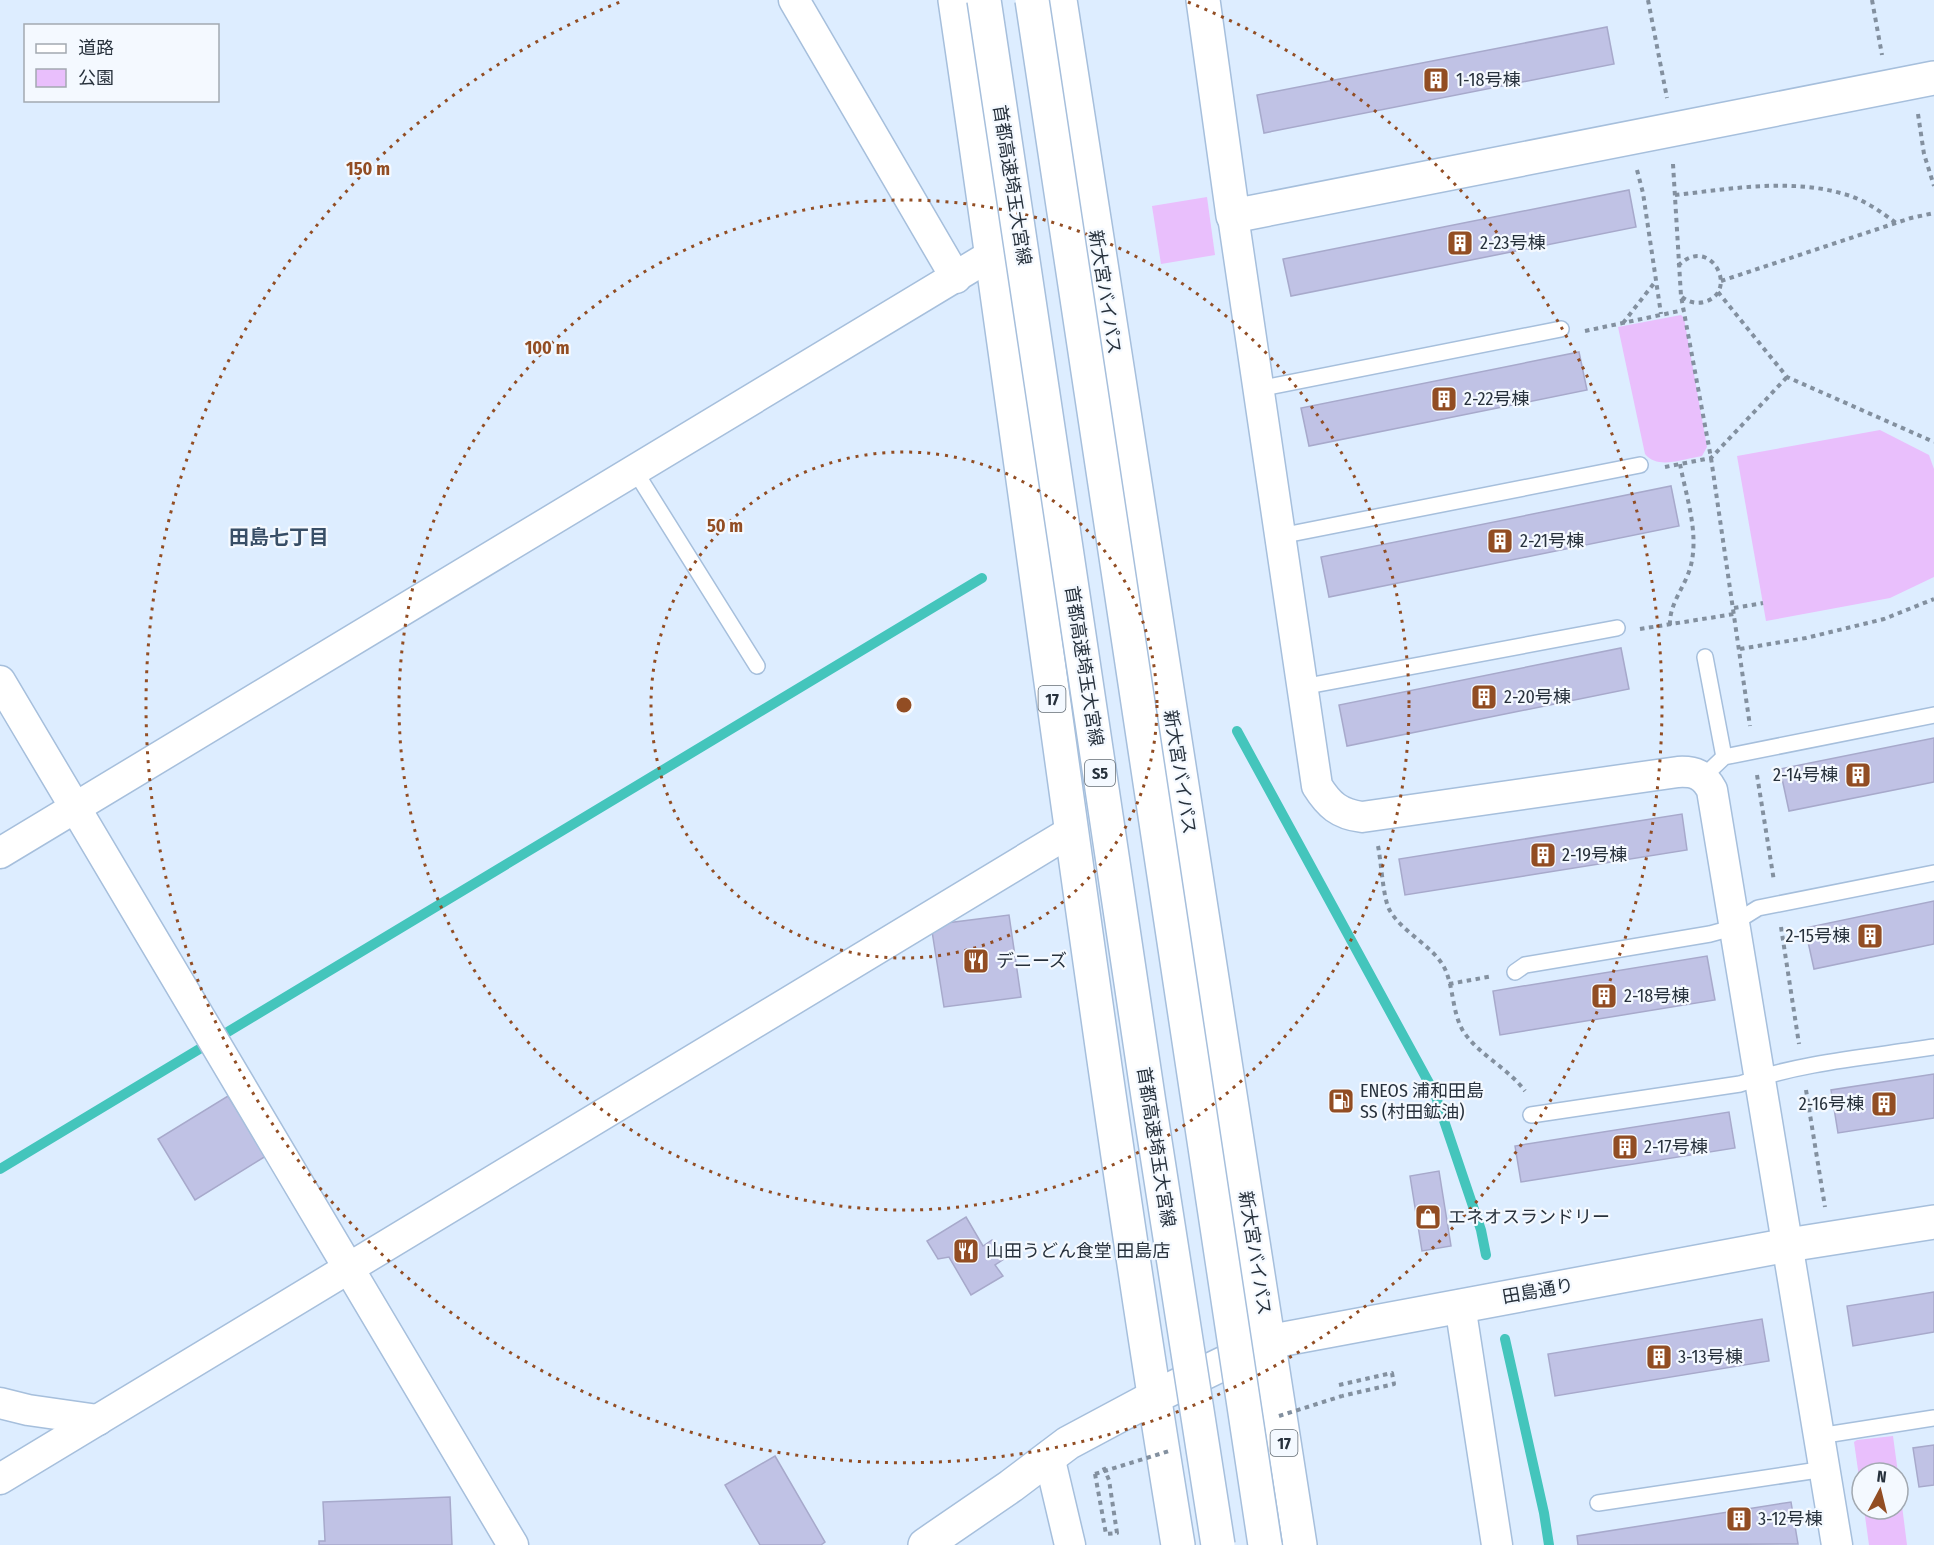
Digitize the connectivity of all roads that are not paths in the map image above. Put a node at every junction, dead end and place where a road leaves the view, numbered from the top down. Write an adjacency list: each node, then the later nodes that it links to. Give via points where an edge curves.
1 (794, 0): 10 (street)
2 (955, 0): 9 (main road, 17)
3 (984, 0): 51 (main road, 首都高速埼玉大宮線 / S5, bridge)
4 (1032, 0): 52 (main road, bridge)
5 (1060, 0): 37 (main road, 新大宮バイパス / 17)
6 (1203, 0): 8 (main road)
7 (1934, 78): 8 (main road)
8 (1233, 216): 12 (street)
9 (993, 254): 10 (street); 25 (main road, 17)
10 (956, 278): 14 (street)
11 (1561, 329): 12 (lane)
12 (1258, 389): 15 (street)
13 (1640, 465): 15 (lane)
14 (635, 471): 18 (lane); 24 (street)
15 (1280, 536): 20 (street)
16 (1617, 628): 20 (lane)
17 (1706, 657): 22 (lane)
18 (757, 666)
19 (0, 681): 24 (street)
20 (1302, 687): 23 (street, via 1317,786 1339,812 1362,817 1678,772)
21 (1934, 715): 22 (lane)
22 (1725, 757): 23 (lane)
23 (1703, 777): 28 (street, via 1712,789)
24 (75, 808): 26 (street); 35 (street)
25 (1070, 832): 35 (street); 38 (main road, 17)
26 (0, 853)
27 (1934, 873): 28 (lane, via 1758,908)
28 (1734, 921): 29 (lane, via 1710,934 1526,965); 31 (street)
29 (1515, 972)
30 (1934, 1047): 31 (lane)
31 (1759, 1077): 32 (lane, via 1740,1084); 34 (street)
32 (1531, 1115)
33 (1934, 1222): 34 (main road, 田島通り)
34 (1788, 1245): 36 (main road, 田島通り); 42 (street)
35 (349, 1269): 41 (street); 47 (street)
36 (1460, 1305): 37 (main road, 田島通り); 54 (street)
37 (1268, 1341): 38 (main road, 田島通り); 53 (main road, 新大宮バイパス / 17)
38 (1154, 1398): 43 (main road, 田島通り); 50 (main road, 17)
39 (0, 1402): 41 (street)
40 (1934, 1418): 42 (lane)
41 (98, 1420): 45 (street)
42 (1819, 1436): 44 (street)
43 (1049, 1456): 48 (main road, 田島通り); 49 (street)
44 (1825, 1469): 46 (lane); 55 (street)
45 (0, 1479)
46 (1598, 1503)
47 (513, 1545)
48 (925, 1545)
49 (1070, 1545)
50 (1178, 1545)
51 (1218, 1545)
52 (1265, 1545)
53 (1300, 1545)
54 (1497, 1545)
55 (1837, 1545)

